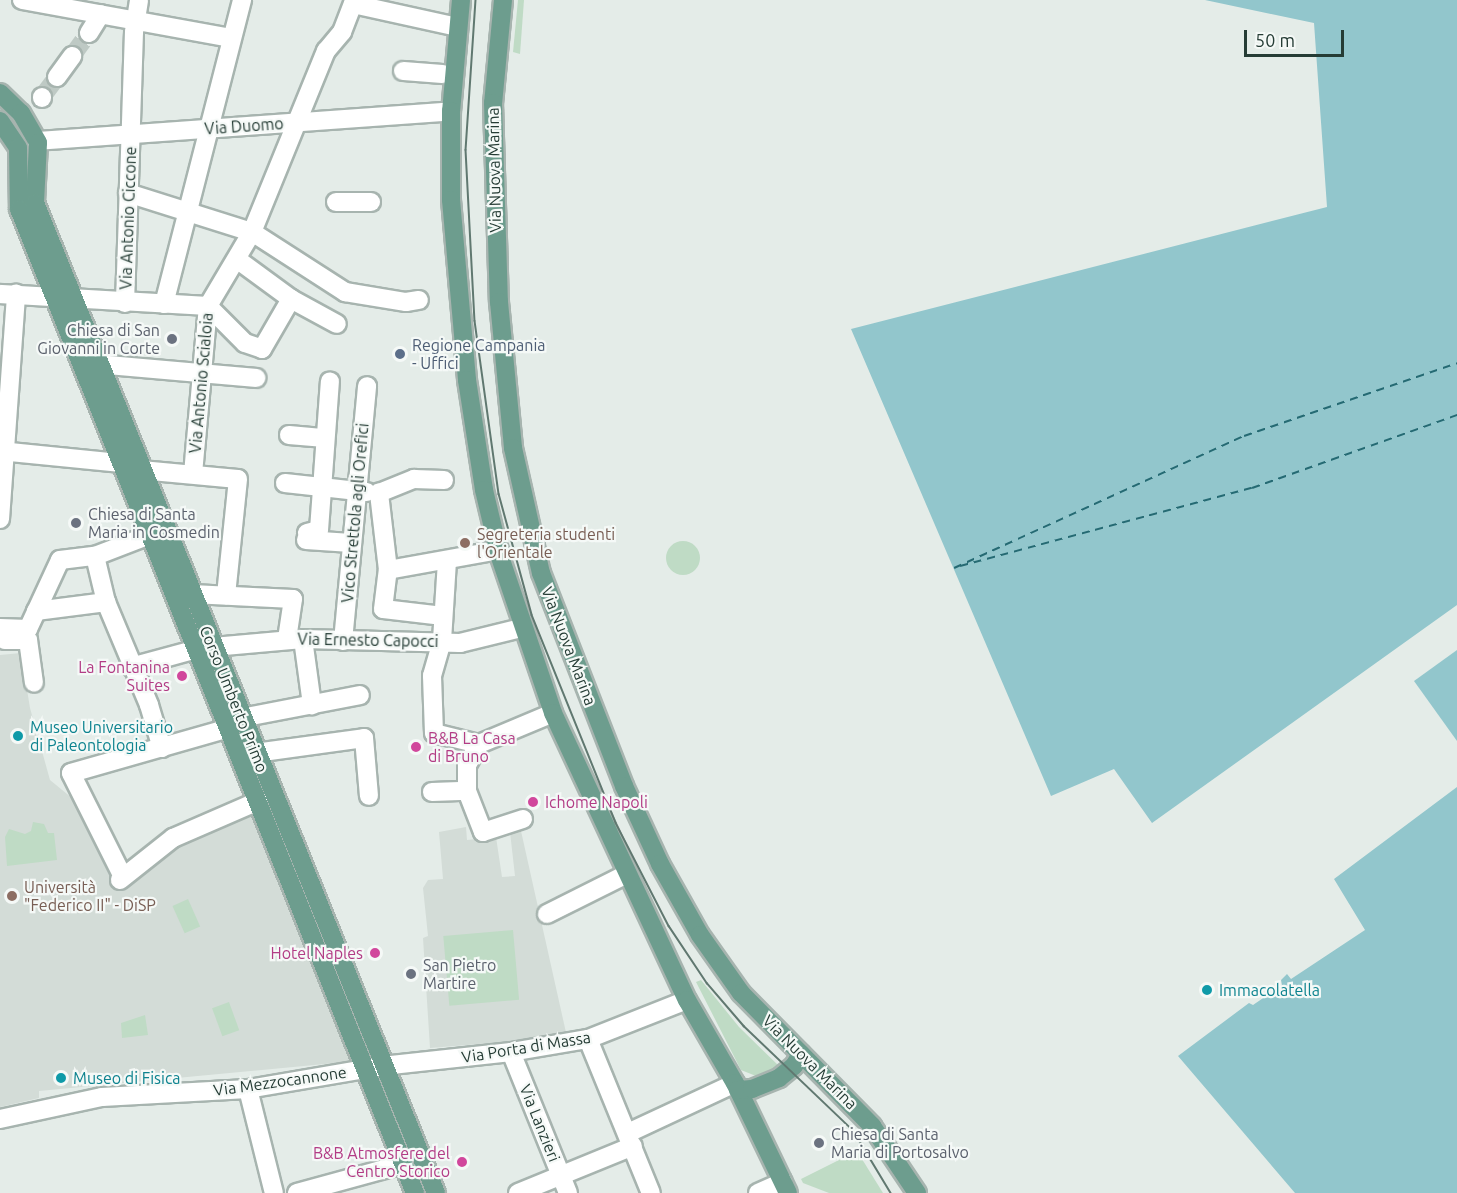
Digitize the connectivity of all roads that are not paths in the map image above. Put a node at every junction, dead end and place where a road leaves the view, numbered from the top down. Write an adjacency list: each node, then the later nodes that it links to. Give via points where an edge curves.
1 (22, 0): 7 (street)
2 (139, 0): 8 (street, Via Antonio Ciccone)
3 (242, 0): 11 (street)
4 (461, 0): 9 (main road)
5 (503, 0): 92 (main road, Via Nuova Marina, via 493,103 495,236 504,384 533,545 624,786 674,891 730,980)
6 (353, 2): 9 (street); 19 (street, Via Antonio Scialoia, via 334,43 326,51)
7 (95, 10): 8 (street); 10 (street)
8 (136, 21): 11 (street); 21 (street, Via Antonio Ciccone)
9 (458, 27): 17 (main road)
10 (89, 33)
11 (232, 38): 20 (street)
12 (72, 56): 15 (street)
13 (403, 71): 14 (street)
14 (442, 74)
15 (57, 77)
16 (0, 93): 22 (main road, via 21,114)
17 (451, 111): 19 (street, Via Duomo); 57 (main road, via 451,200 464,352 484,490)
18 (0, 121): 26 (main road, via 18,148)
19 (297, 122): 20 (street, Via Duomo); 28 (street, Via Antonio Scialoia)
20 (207, 128): 21 (street, Via Duomo); 27 (street)
21 (131, 134): 22 (street, Via Duomo); 23 (street, Via Antonio Ciccone)
22 (37, 141): 26 (main road, via 40,159)
23 (128, 193): 27 (street); 34 (street, Via Antonio Ciccone)
24 (336, 202): 25 (street)
25 (371, 202)
26 (27, 206): 31 (main road, Corso Umberto Primo)
27 (188, 209): 28 (street); 35 (street)
28 (252, 231): 29 (street, Via Antonio Scialoia); 33 (street, via 345,292 406,302)
29 (238, 260): 32 (street); 36 (street, Via Antonio Scialoia)
30 (8, 294): 31 (street); 45 (street)
31 (64, 299): 34 (street); 38 (main road, Corso Umberto Primo); 46 (main road, Corso Umberto Primo)
32 (291, 299): 36 (street, via 262,349 245,343); 37 (street)
33 (419, 300)
34 (125, 303): 35 (street)
35 (164, 303): 36 (street)
36 (208, 306): 39 (street, Via Antonio Scialoia)
37 (337, 324)
38 (97, 364): 39 (street); 47 (main road, Corso Umberto Primo)
39 (202, 373): 40 (street); 48 (street, Via Antonio Scialoia)
40 (256, 378)
41 (330, 381): 44 (street)
42 (367, 386): 53 (street, Vico Strettola agli Orefici)
43 (289, 435): 44 (street)
44 (325, 438): 51 (street)
45 (2, 452): 46 (street); 54 (street)
46 (121, 463): 55 (main road, Corso Umberto Primo)
47 (141, 470): 48 (street); 61 (main road, Corso Umberto Primo)
48 (193, 474): 62 (street, via 238,479)
49 (444, 480): 52 (street, via 414,479)
50 (285, 483): 51 (street)
51 (321, 488): 53 (street); 56 (street, via 319,530 307,537)
52 (386, 490): 53 (street); 60 (street)
53 (357, 491): 56 (street, Vico Strettola agli Orefici)
54 (0, 519)
55 (150, 535): 58 (street); 72 (main road, Corso Umberto Primo)
56 (351, 543): 70 (street, Vico Strettola agli Orefici)
57 (499, 550): 59 (street); 67 (main road)
58 (95, 556): 63 (street); 64 (street, via 60,560)
59 (447, 561): 60 (street); 65 (street)
60 (388, 570): 65 (street, via 383,609)
61 (192, 594): 62 (street); 72 (main road, Corso Umberto Primo)
62 (226, 595): 69 (street, via 293,599)
63 (106, 603): 64 (street); 73 (street)
64 (36, 611): 66 (street, via 28,629)
65 (443, 616): 71 (street)
66 (0, 628)
67 (521, 628): 71 (street, Via Ernesto Capocci, via 460,643); 77 (main road)
68 (0, 636): 74 (street, via 5,640 28,640)
69 (295, 639): 70 (street, Via Ernesto Capocci); 72 (street, Via Ernesto Capocci); 76 (street)
70 (352, 641): 71 (street, Via Ernesto Capocci)
71 (442, 641): 79 (street, via 432,676 434,733)
72 (205, 648): 73 (street, Via Ernesto Capocci); 78 (main road, Corso Umberto Primo)
73 (131, 667): 80 (street, via 149,705)
74 (34, 683)
75 (360, 695): 76 (street)
76 (312, 705): 78 (street)
77 (553, 713): 79 (street); 87 (main road)
78 (235, 723): 80 (street); 81 (main road, Corso Umberto Primo); 85 (main road, Corso Umberto Primo)
79 (479, 744): 82 (street, via 467,765)
80 (162, 748): 85 (street, via 70,773 122,878 174,838)
81 (255, 753): 84 (street, via 364,738); 93 (main road, Corso Umberto Primo)
82 (467, 791): 83 (street); 86 (street, via 483,832)
83 (432, 792)
84 (369, 796)
85 (258, 801): 93 (main road, Corso Umberto Primo)
86 (523, 819)
87 (627, 874): 88 (street); 89 (main road)
88 (547, 914)
89 (687, 1000): 90 (street, Via Porta di Massa); 94 (main road)
90 (588, 1039): 91 (street, Via Porta di Massa); 97 (street)
91 (511, 1052): 93 (street, Via Porta di Massa); 99 (street, Via Lanzieri)
92 (801, 1054): 94 (main road, via 779,1078 752,1089); 109 (main road, Via Nuova Marina, via 872,1126)
93 (374, 1068): 95 (street, Via Mezzocannone); 98 (main road, Corso Umberto Primo); 104 (main road, Corso Umberto Primo)
94 (736, 1087): 97 (street); 100 (main road)
95 (248, 1089): 96 (street, Via Mezzocannone, via 102,1097); 101 (street)
96 (0, 1119)
97 (630, 1139): 99 (street); 107 (street)
98 (403, 1164): 102 (street); 103 (main road, Corso Umberto Primo)
99 (561, 1175): 105 (street); 106 (street, Via Lanzieri)
100 (786, 1188): 108 (street)
101 (274, 1193)
102 (297, 1193)
103 (415, 1193)
104 (436, 1193)
105 (518, 1193)
106 (568, 1193)
107 (651, 1193)
108 (758, 1193)
109 (917, 1193)

